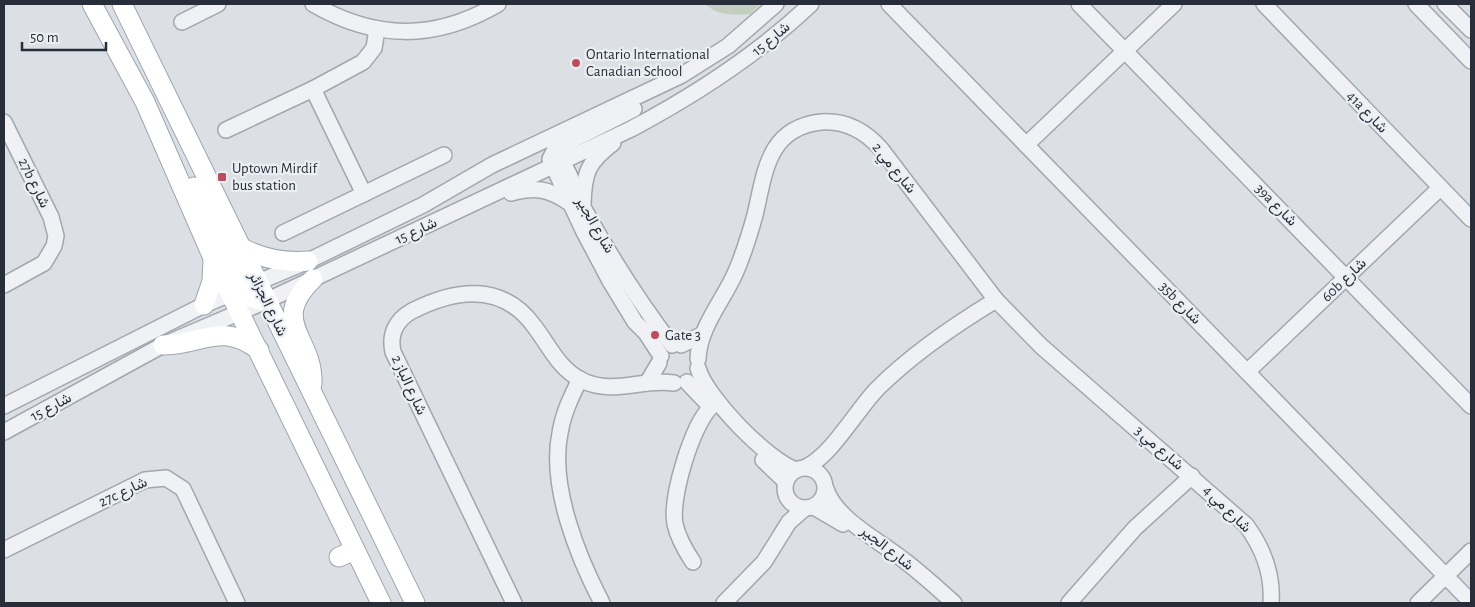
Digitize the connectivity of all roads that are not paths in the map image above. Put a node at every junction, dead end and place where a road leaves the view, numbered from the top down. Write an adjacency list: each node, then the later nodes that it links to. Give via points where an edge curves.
1 (92, 4): 21 (main road, شارع الجزائر)
2 (122, 4): 35 (main road, شارع الجزائر)
3 (218, 4): 14 (street)
4 (313, 4): 15 (street, via 354,24)
5 (498, 4): 15 (street, via 479,15 429,30)
6 (776, 4): 19 (street, شارع 15, via 713,57)
7 (811, 4): 23 (street, شارع 15, via 727,73)
8 (888, 4): 25 (street, 35b شارع)
9 (1079, 4): 17 (street, 39a شارع)
10 (1174, 4): 17 (street)
11 (1264, 4): 29 (street, 41a شارع)
12 (1416, 4): 18 (street)
13 (1446, 4): 16 (street)
14 (182, 22)
15 (377, 29): 20 (street, via 374,48 363,62)
16 (1471, 30)
17 (1125, 51): 25 (street); 38 (street, 39a شارع)
18 (1471, 61)
19 (660, 86): 26 (street, شارع 15); 28 (street, via 646,103)
20 (313, 89): 24 (street); 30 (street)
21 (145, 102): 36 (main road, شارع الجزائر); 41 (main road, via 164,127)
22 (4, 122): 40 (street, 27b شارع, via 51,218 56,236 50,255 36,268)
23 (631, 129): 28 (street, شارع 15); 32 (street, via 590,164)
24 (226, 130)
25 (1026, 145): 53 (street, 35b شارع)
26 (533, 147): 28 (street); 37 (street, شارع 15, via 492,165 438,198)
27 (444, 155): 30 (street)
28 (555, 160): 31 (street, شارع 15); 32 (street, شارع الجير)
29 (1440, 188): 33 (street, 41a شارع); 38 (street, 60b شارع)
30 (364, 194): 34 (street)
31 (492, 195): 32 (street, via 537,188 557,194); 39 (street, شارع 15)
32 (577, 206): 46 (street, شارع الجير); 47 (street, شارع الجير, via 596,256)
33 (1471, 219)
34 (283, 233)
35 (242, 248): 37 (main road, via 268,259); 41 (main road, شارع الجزائر)
36 (213, 258): 41 (main road, شارع الجزائر); 44 (main road, via 212,281)
37 (308, 261): 41 (street, شارع 15)
38 (1347, 278): 53 (street, 60b شارع); 59 (street, 39a شارع)
39 (313, 279): 43 (street, شارع 15); 57 (main road, via 296,298 292,316 311,364)
40 (4, 286)
41 (245, 288): 43 (main road, شارع الجزائر); 44 (street, شارع 15); 45 (main road, شارع الجزائر)
42 (996, 300): 48 (street, شارع مي 2, via 873,140 852,127 815,123 789,134 770,154 740,263); 62 (street, via 947,331 890,377); 64 (street, شارع مي 3, via 1041,346)
43 (266, 301): 45 (street, شارع 15); 57 (main road, شارع الجزائر)
44 (204, 305): 58 (street, شارع 15)
45 (241, 312): 49 (street, شارع 15); 50 (main road, شارع الجزائر)
46 (652, 315): 47 (street); 51 (street, شارع الجير, via 664,325)
47 (635, 322): 51 (street, شارع الجير)
48 (703, 334): 51 (street); 52 (street, شارع مي 2)
49 (162, 345): 50 (main road, via 222,335 244,340); 61 (street, شارع 15)
50 (259, 350): 77 (main road, شارع الجزائر, via 347,554)
51 (668, 352): 52 (street, via 690,348); 55 (street, via 663,376); 56 (street)
52 (698, 363): 55 (street, via 695,376); 63 (street, via 706,386 731,417 778,462)
53 (1247, 372): 73 (street, 35b شارع)
54 (580, 379): 56 (street, شارع الباز 2, via 620,388); 79 (street, شارع الباز 2, via 554,356 526,316 509,303 489,296 468,293 444,296 406,315 393,331 391,345 396,358); 80 (street, via 559,435 559,481 579,552)
55 (681, 382): 56 (street, شارع الباز 2); 60 (street)
56 (647, 384)
57 (312, 393): 78 (main road, شارع الجزائر)
58 (4, 406)
59 (1471, 406)
60 (711, 407): 65 (street); 72 (street, via 694,433 675,500 677,533)
61 (4, 432)
62 (828, 450): 63 (street); 66 (street)
63 (801, 469): 65 (street); 66 (street, via 816,471)
64 (1192, 476): 83 (street, شارع مي 3, via 1135,528); 84 (street, شارع مي 4, via 1237,516 1254,536 1269,572)
65 (786, 482): 67 (street)
66 (825, 484): 68 (street, via 821,501); 82 (street, شارع الجير, via 831,502 841,512)
67 (788, 498): 68 (street, via 795,506); 69 (street)
68 (810, 508): 69 (street, via 794,517); 81 (street, شارع الجير, via 837,520)
69 (786, 528): 74 (street, via 764,562)
70 (4, 550): 76 (street, 27c شارع, via 145,480 166,478 183,489)
71 (1471, 550): 73 (street)
72 (693, 562)
73 (1446, 575): 75 (street, 35b شارع); 85 (street)
74 (729, 602)
75 (1471, 602)
76 (237, 603)
77 (381, 603)
78 (415, 603)
79 (514, 603)
80 (602, 603)
81 (941, 603)
82 (954, 603)
83 (1069, 603)
84 (1271, 603)
85 (1418, 603)

